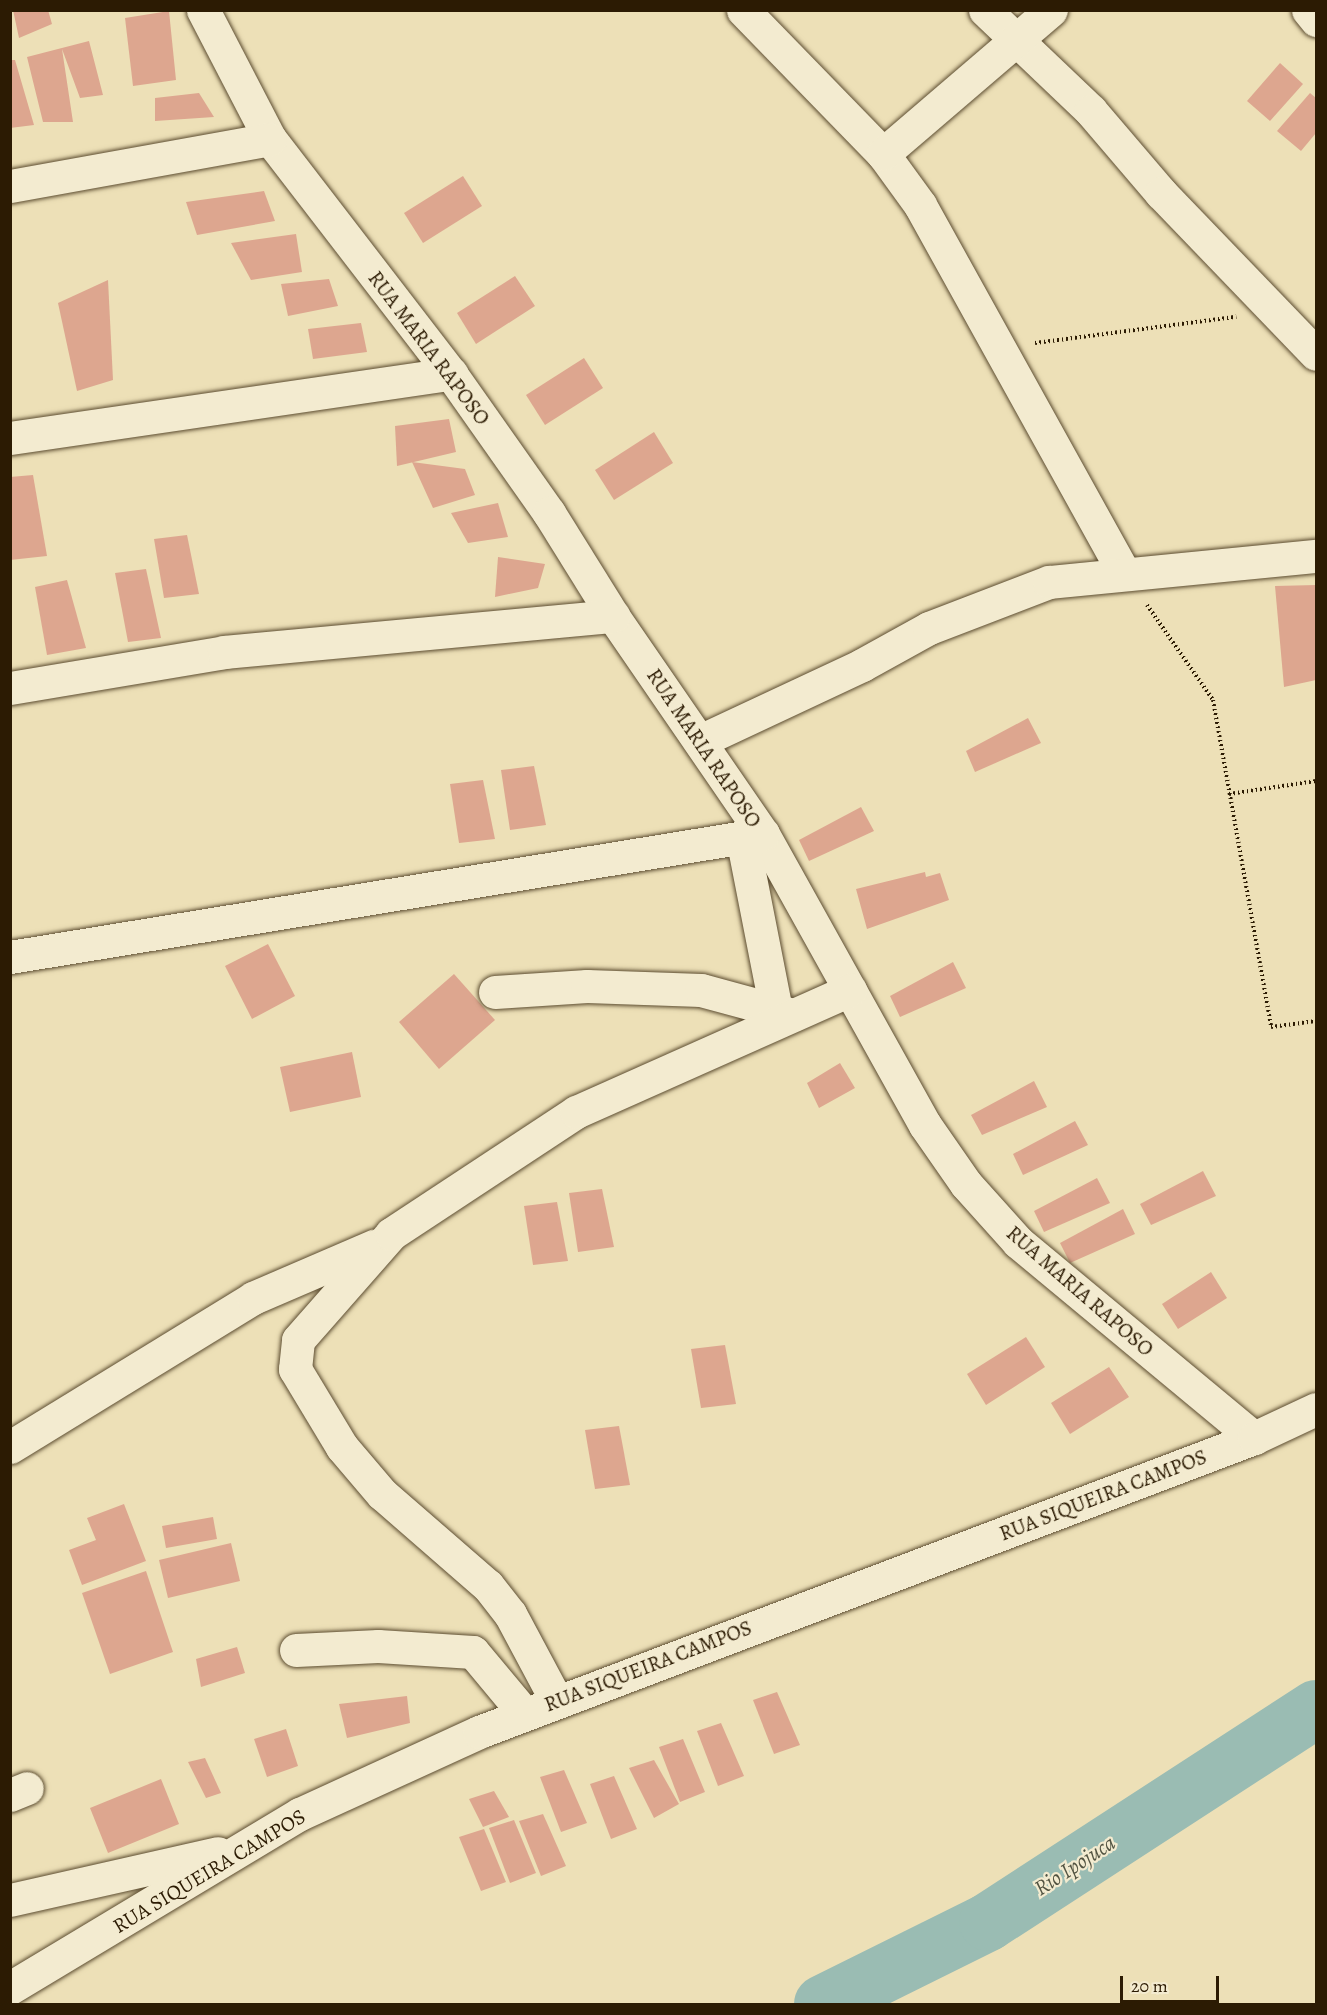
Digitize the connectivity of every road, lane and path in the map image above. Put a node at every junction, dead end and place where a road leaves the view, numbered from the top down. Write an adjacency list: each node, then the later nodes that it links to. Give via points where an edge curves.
1 (203, 10): 8 (street, RUA MARIA RAPOSO)
2 (743, 10): 9 (street)
3 (985, 10): 7 (street)
4 (1051, 10): 7 (street)
5 (1308, 10): 6 (street)
6 (1317, 20)
7 (1018, 40): 9 (street); 11 (street, via 1091,111 1161,193)
8 (270, 139): 10 (street); 14 (street, RUA MARIA RAPOSO)
9 (884, 154): 12 (street, via 942,240)
10 (10, 186)
11 (1278, 312): 12 (path); 13 (street)
12 (1002, 347): 17 (street)
13 (1317, 354)
14 (451, 374): 15 (street); 18 (street, RUA MARIA RAPOSO, via 549,513)
15 (10, 438)
16 (1317, 556): 17 (street)
17 (1124, 573): 20 (street, via 1049,582 990,602); 22 (path, via 1213,700)
18 (613, 615): 19 (street, via 224,652); 20 (street, RUA MARIA RAPOSO)
19 (10, 688)
20 (700, 741): 23 (street, RUA MARIA RAPOSO)
21 (1317, 781): 22 (path)
22 (1229, 794): 28 (path, via 1271,1028)
23 (753, 835): 24 (street); 25 (street, RUA MARIA RAPOSO); 27 (street)
24 (10, 957)
25 (850, 990): 27 (street); 31 (street, RUA MARIA RAPOSO, via 925,1125 966,1184 1018,1242)
26 (495, 992): 27 (street, via 587,986 701,990)
27 (784, 1013): 29 (street, via 576,1112)
28 (1317, 1021)
29 (384, 1242): 32 (street, via 253,1298); 34 (street, via 298,1340 295,1369 304,1389 363,1473 488,1586 510,1614)
30 (1317, 1409): 31 (street, RUA SIQUEIRA CAMPOS)
31 (1254, 1438): 34 (street, RUA SIQUEIRA CAMPOS)
32 (10, 1447)
33 (296, 1650): 35 (street, via 378,1646 473,1652)
34 (556, 1700): 35 (street, RUA SIQUEIRA CAMPOS)
35 (523, 1712): 36 (street, RUA SIQUEIRA CAMPOS, via 310,1810)
36 (243, 1847): 37 (street); 38 (street, RUA SIQUEIRA CAMPOS, via 104,1936)
37 (10, 1900)
38 (10, 1988)

